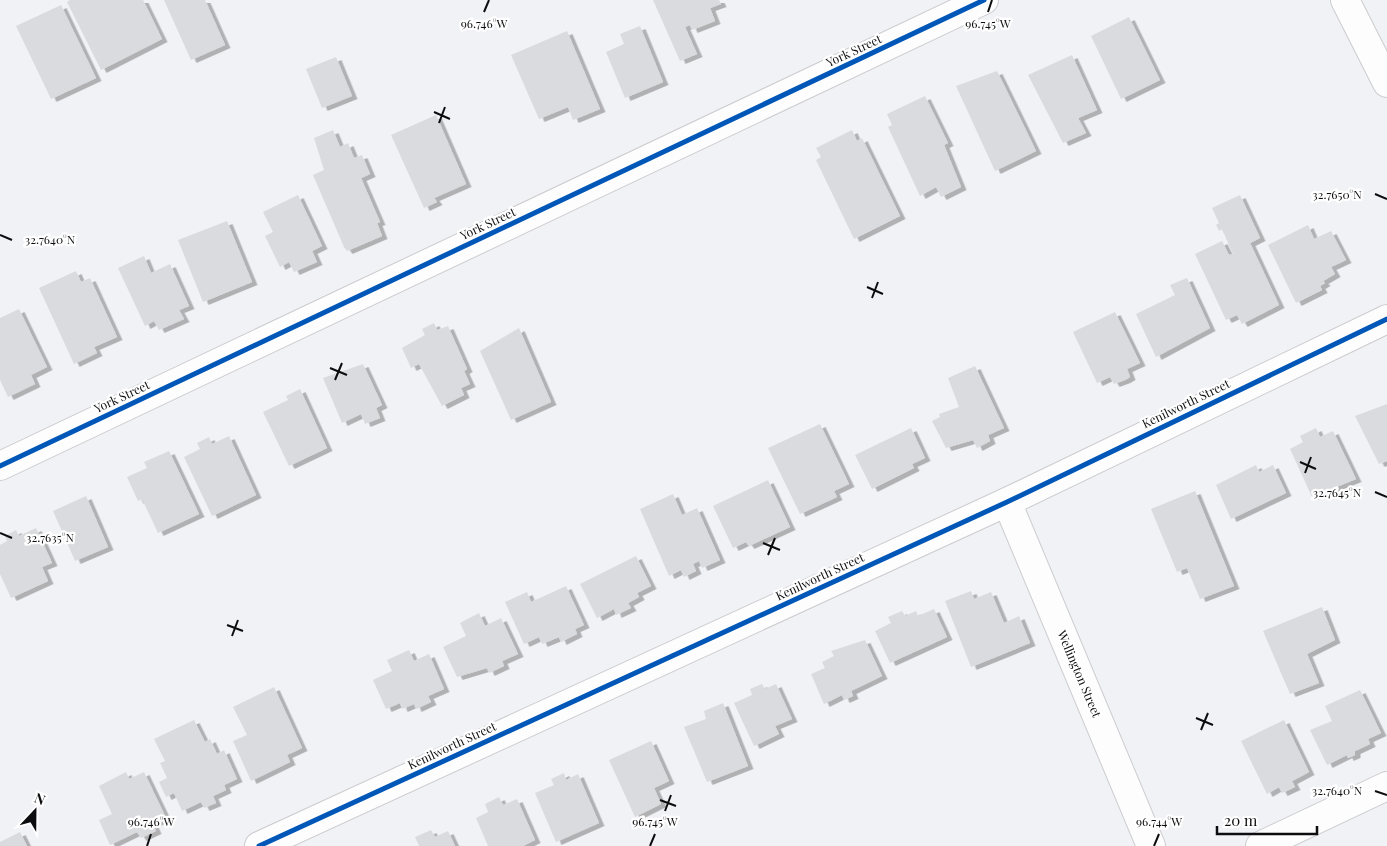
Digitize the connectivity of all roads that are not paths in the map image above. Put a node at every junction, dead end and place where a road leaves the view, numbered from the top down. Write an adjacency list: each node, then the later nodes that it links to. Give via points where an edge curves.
1 (984, 0): 5 (street, York Street)
2 (1351, 2): 3 (street)
3 (1387, 83)
4 (1387, 319): 6 (street, Kenilworth Street)
5 (0, 466)
6 (1007, 502): 8 (street, Kenilworth Street); 9 (street, Wellington Street)
7 (1387, 786): 10 (street)
8 (259, 846)
9 (1151, 846)
10 (1260, 846)

